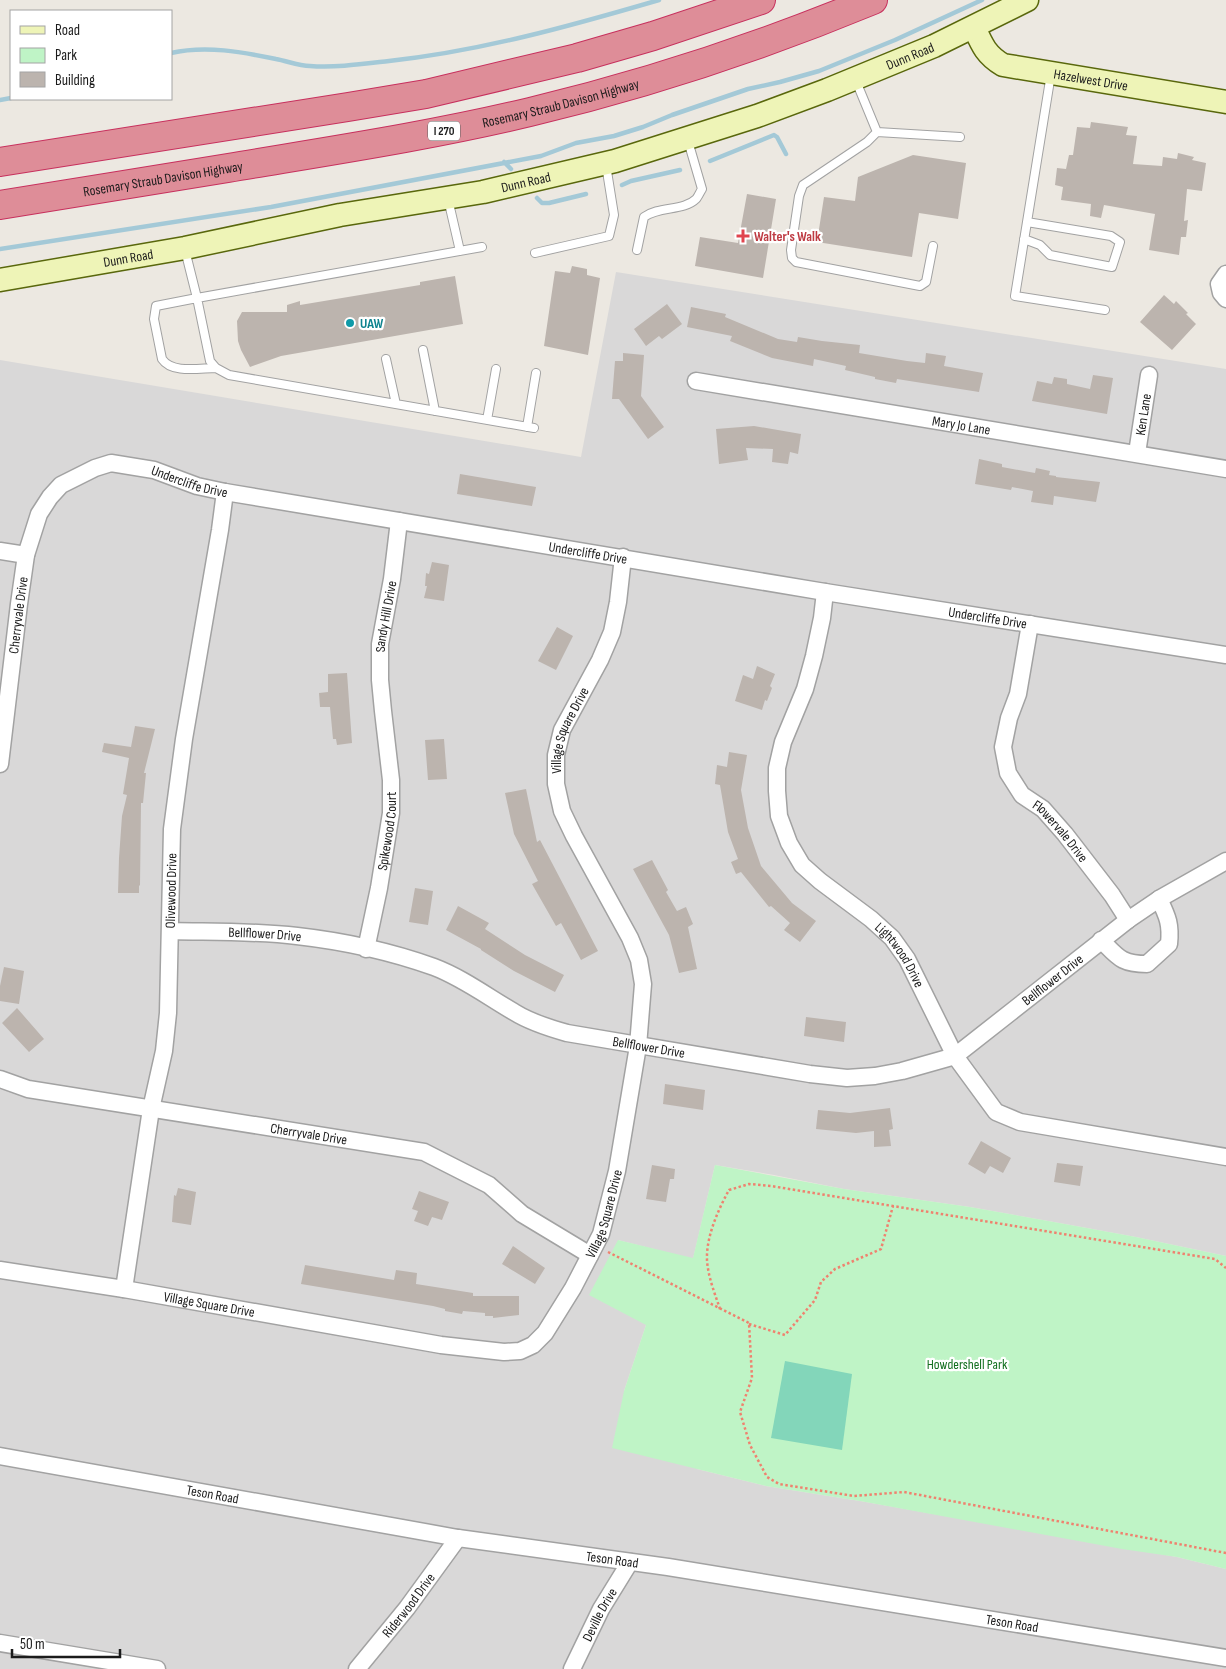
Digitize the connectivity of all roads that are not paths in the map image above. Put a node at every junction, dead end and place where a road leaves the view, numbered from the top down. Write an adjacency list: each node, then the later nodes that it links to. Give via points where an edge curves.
1 (761, 0): 11 (highway, via 577,58 435,92)
2 (873, 0): 14 (highway, Rosemary Straub Davison Highway / I 270, via 766,42 682,70 532,112 382,142)
3 (1027, 0): 4 (street, Dunn Road)
4 (974, 27): 5 (street, Hazelwest Drive, via 992,59 1003,65); 6 (street, Dunn Road)
5 (1052, 74): 7 (street, Hazelwest Drive); 15 (lane)
6 (855, 79): 8 (lane); 10 (street, Dunn Road)
7 (1226, 102)
8 (877, 132): 9 (lane); 17 (lane, via 868,142 803,185 792,258 796,262 920,286 926,282)
9 (960, 137)
10 (687, 139): 12 (street, Dunn Road); 20 (lane, via 702,189 695,200 683,206 652,211 644,217)
11 (0, 162)
12 (606, 163): 13 (street, Dunn Road); 22 (lane, via 614,214 609,236)
13 (448, 197): 19 (street, Dunn Road, via 340,215); 21 (lane)
14 (0, 205)
15 (1027, 222): 16 (lane); 16 (lane, via 1111,236 1120,242 1112,267 1050,255 1040,245)
16 (1024, 239): 27 (lane, via 1015,296)
17 (933, 246)
18 (482, 247): 21 (lane)
19 (185, 248): 24 (street, Dunn Road); 25 (lane)
20 (637, 250)
21 (460, 251): 25 (lane)
22 (535, 253)
23 (1226, 274): 26 (street, via 1219,284)
24 (0, 280)
25 (197, 298): 30 (lane, via 210,361); 30 (lane, via 156,306 154,319 162,359 174,368)
26 (1226, 299)
27 (1105, 310)
28 (424, 350): 36 (lane)
29 (386, 358): 35 (lane)
30 (216, 368): 35 (lane, via 229,375)
31 (496, 369): 37 (lane)
32 (536, 373): 37 (lane, via 530,427)
33 (1149, 375): 38 (street, Ken Lane)
34 (696, 381): 38 (street, Mary Jo Lane)
35 (396, 404): 36 (lane)
36 (435, 411): 37 (lane)
37 (487, 420)
38 (1137, 454): 39 (street, Mary Jo Lane)
39 (1226, 469)
40 (225, 492): 41 (street, Undercliffe Drive); 43 (street, Undercliffe Drive, via 197,486 154,470 111,463 95,468 61,485 50,497 39,514); 53 (street, Olivewood Drive, via 172,830)
41 (399, 521): 44 (street, Undercliffe Drive); 48 (street, Sandy Hill Drive, via 380,644)
42 (0, 551): 43 (street)
43 (26, 555): 49 (street, Cherryvale Drive)
44 (623, 558): 45 (street, Undercliffe Drive); 56 (street, Village Square Drive, via 612,632 562,730 556,755 556,784 562,811 639,960 643,984)
45 (825, 592): 46 (street, Undercliffe Drive); 57 (street, Lightwood Drive, via 814,656 777,768 779,816 802,865 892,938 907,959)
46 (1030, 624): 47 (street, Undercliffe Drive); 52 (street, Flowervale Drive, via 1018,694 1003,747 1008,773 1022,795 1043,809 1065,834)
47 (1226, 655)
48 (382, 712): 55 (street, Spikewood Court, via 391,780 391,813)
49 (0, 764)
50 (1226, 861): 51 (street, Bellflower Drive)
51 (1158, 899): 52 (street, Bellflower Drive); 54 (street, via 1167,915 1169,944 1147,964 1131,964)
52 (1128, 920): 54 (street, Bellflower Drive)
53 (171, 931): 55 (street, Bellflower Drive, via 297,936); 59 (street, Olivewood Drive, via 165,1042)
54 (1101, 940): 57 (street, Bellflower Drive)
55 (366, 949): 56 (street, Bellflower Drive, via 436,968 541,1026)
56 (638, 1046): 57 (street, Bellflower Drive, via 847,1078 875,1076); 61 (street, Village Square Drive, via 611,1200 602,1234)
57 (955, 1056): 60 (street, Lightwood Drive, via 996,1112 1020,1122)
58 (0, 1079): 59 (street, Cherryvale Drive, via 28,1089)
59 (151, 1109): 61 (street, Cherryvale Drive, via 424,1152 489,1184 522,1214); 63 (street, Olivewood Drive)
60 (1226, 1157)
61 (593, 1250): 63 (street, Village Square Drive, via 545,1333 533,1345 520,1351 442,1345)
62 (0, 1270): 63 (street, Village Square Drive)
63 (124, 1289)
64 (0, 1456): 65 (street, Teson Road)
65 (458, 1538): 66 (street, Teson Road); 70 (street, Riderwood Drive)
66 (630, 1562): 68 (street, Teson Road); 71 (street, Deville Drive, via 601,1609)
67 (0, 1642): 69 (street)
68 (1226, 1658)
69 (157, 1669)
70 (357, 1669)
71 (572, 1669)

